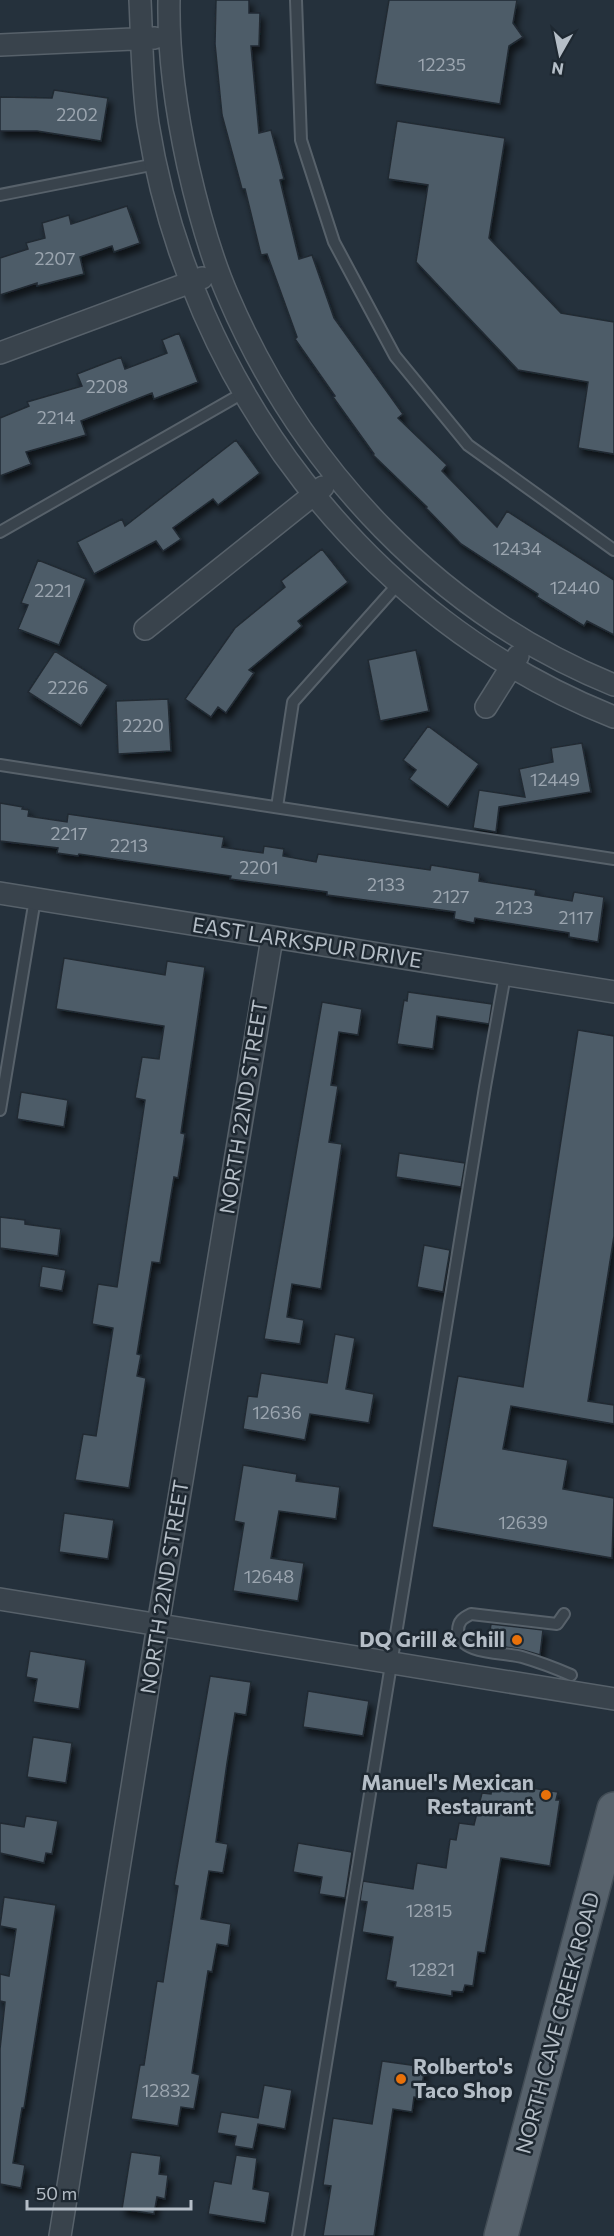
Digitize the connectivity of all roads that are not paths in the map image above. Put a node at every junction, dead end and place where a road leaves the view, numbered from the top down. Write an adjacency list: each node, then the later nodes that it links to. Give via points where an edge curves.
1 (140, 0): 5 (street)
2 (169, 0): 4 (street)
3 (296, 0): 16 (lane, via 301,140 334,242 395,356 468,445)
4 (170, 38): 5 (street); 9 (street, via 180,128 195,197)
5 (141, 39): 6 (street); 7 (street, via 148,123)
6 (0, 45)
7 (156, 164): 8 (lane); 10 (street)
8 (0, 195)
9 (219, 272): 10 (street); 13 (street, via 266,372)
10 (191, 282): 11 (street); 12 (street)
11 (0, 353)
12 (243, 393): 14 (street); 15 (lane)
13 (335, 477): 14 (street); 19 (street, via 397,544 427,570)
14 (313, 494): 17 (street, via 357,545); 18 (street)
15 (0, 532)
16 (614, 549)
17 (399, 583): 20 (street, via 457,630); 25 (lane, via 293,702)
18 (145, 629)
19 (526, 642): 20 (street); 21 (street)
20 (512, 667): 22 (street); 23 (street)
21 (614, 685)
22 (486, 706)
23 (614, 717)
24 (0, 765): 25 (lane)
25 (277, 807): 26 (lane)
26 (614, 860)
27 (0, 893): 28 (street, EAST LARKSPUR DRIVE)
28 (35, 899): 29 (street, EAST LARKSPUR DRIVE); 32 (lane)
29 (272, 938): 30 (street, EAST LARKSPUR DRIVE); 35 (street, NORTH 22ND STREET)
30 (505, 975): 31 (street, EAST LARKSPUR DRIVE); 36 (lane)
31 (614, 992)
32 (0, 1110)
33 (0, 1599): 35 (street)
34 (564, 1614): 37 (lane, via 556,1623 471,1614 461,1620 459,1636 465,1646 476,1650 520,1656)
35 (158, 1624): 36 (street); 40 (street, NORTH 22ND STREET)
36 (392, 1662): 38 (street); 41 (lane)
37 (571, 1675)
38 (614, 1699)
39 (614, 1809): 42 (main road, NORTH CAVE CREEK ROAD)
40 (60, 2236)
41 (298, 2236)
42 (501, 2236)

